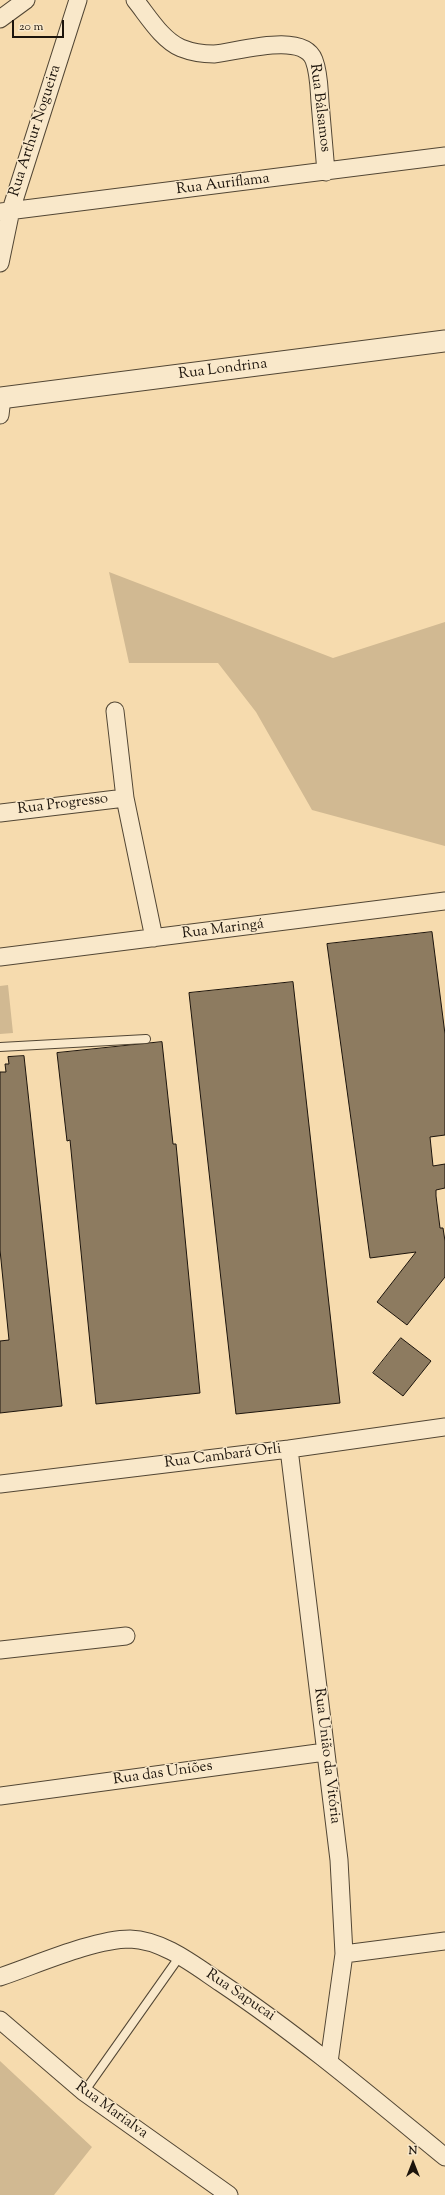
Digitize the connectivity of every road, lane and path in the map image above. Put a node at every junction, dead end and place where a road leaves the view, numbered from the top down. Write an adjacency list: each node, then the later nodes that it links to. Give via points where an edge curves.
1 (26, 0): 4 (street)
2 (78, 0): 7 (street, Rua Arthur Nogueira)
3 (135, 0): 6 (street, Rua Bálsamos, via 166,38 194,52 213,54 280,44 307,50 314,59 318,77)
4 (0, 19)
5 (445, 156): 6 (street, Rua Auriflama)
6 (326, 172): 7 (street, Rua Auriflama)
7 (5, 211): 8 (street, Rua Arthur Nogueira)
8 (0, 264)
9 (445, 341): 10 (street, Rua Londrina)
10 (1, 404)
11 (115, 711): 12 (street)
12 (126, 798): 13 (street, Rua Progresso); 15 (street)
13 (0, 813)
14 (445, 901): 15 (street, Rua Maringá)
15 (154, 938): 16 (street, Rua Maringá)
16 (0, 957)
17 (146, 1039): 18 (lane)
18 (0, 1047)
19 (445, 1427): 20 (street, Rua Cambará Orli)
20 (289, 1449): 21 (street, Rua Cambará Orli); 24 (street, Rua União da Vitória)
21 (0, 1484)
22 (126, 1636): 23 (street)
23 (0, 1650)
24 (326, 1752): 25 (street, Rua das Uniões); 27 (street, Rua União da Vitória, via 339,1860)
25 (0, 1796)
26 (445, 1941): 27 (street)
27 (344, 1954): 31 (street, Rua União da Vitória)
28 (180, 1956): 29 (street, Rua Sapucai, via 146,1941 114,1940); 31 (street, Rua Sapucai, via 273,2018); 32 (lane)
29 (0, 1977)
30 (0, 2020): 32 (street, Rua Marialva)
31 (329, 2062): 33 (street, Rua Sapucai)
32 (84, 2092): 34 (street, Rua Marialva)
33 (445, 2157)
34 (229, 2195)

